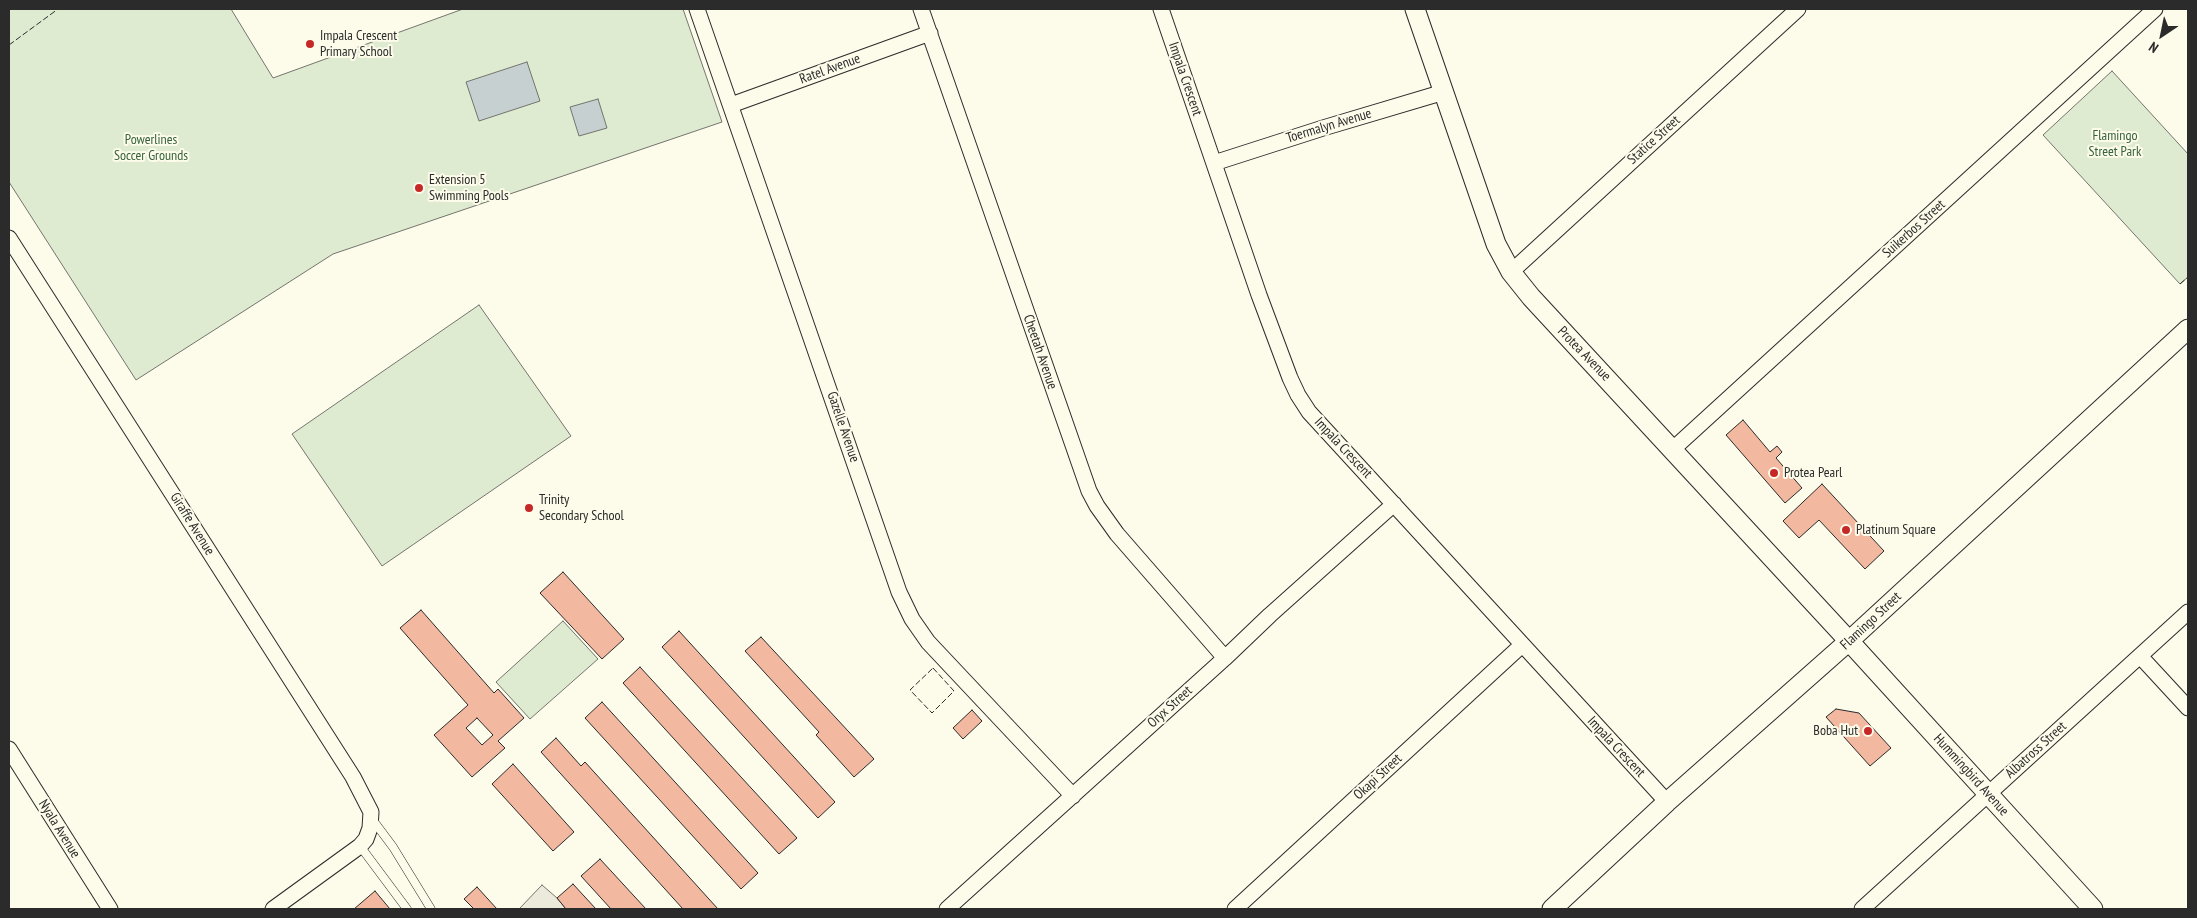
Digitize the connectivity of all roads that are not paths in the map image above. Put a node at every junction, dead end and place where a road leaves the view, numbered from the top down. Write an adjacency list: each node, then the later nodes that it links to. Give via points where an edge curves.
1 (697, 9): 9 (street, Gazelle Avenue)
2 (921, 9): 7 (street, Cheetah Avenue)
3 (1161, 9): 10 (street, Impala Crescent)
4 (1415, 9): 8 (street, Protea Avenue)
5 (1798, 9): 12 (street, Statice Street)
6 (2156, 9): 14 (street, Suikerbos Street)
7 (930, 33): 9 (street, Ratel Avenue); 20 (street, Cheetah Avenue, via 1089,491 1117,534)
8 (1444, 92): 10 (street, Toermalyn Avenue); 12 (street, Protea Avenue, via 1496,244)
9 (731, 105): 24 (street, Gazelle Avenue, via 899,592 928,642)
10 (1214, 163): 15 (street, Impala Crescent, via 1259,296 1298,396)
11 (9, 238): 26 (street, Giraffe Avenue, via 353,777)
12 (1511, 272): 14 (street, Protea Avenue)
13 (2188, 329): 17 (street, Flamingo Street)
14 (1672, 450): 17 (street, Protea Avenue)
15 (1394, 504): 18 (street, Impala Crescent); 20 (street, Oryx Street)
16 (2188, 612): 19 (street, Albatross Street)
17 (1849, 641): 23 (street, Hummingbird Avenue); 25 (street, Flamingo Street)
18 (1522, 645): 25 (street, Impala Crescent); 33 (street, Okapi Street)
19 (2140, 656): 21 (street); 23 (street, Albatross Street)
20 (1225, 658): 24 (street, Oryx Street)
21 (2188, 708)
22 (9, 749): 28 (street, Nyala Avenue)
23 (1988, 794): 35 (street, Albatross Street); 36 (street, Hummingbird Avenue)
24 (1073, 796): 32 (street, Oryx Street)
25 (1667, 802): 34 (street, Flamingo Street)
26 (371, 815): 27 (street, via 366,839); 31 (lane)
27 (360, 846): 29 (street); 30 (lane)
28 (110, 909)
29 (273, 909)
30 (408, 909)
31 (431, 909)
32 (947, 909)
33 (1235, 909)
34 (1552, 909)
35 (1862, 909)
36 (2093, 909)

